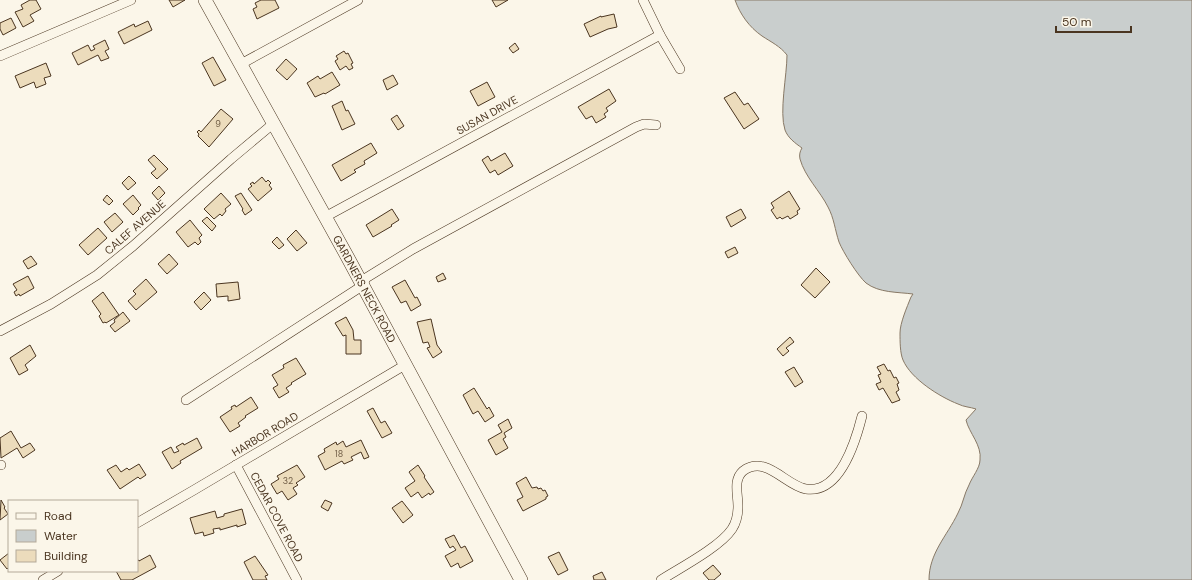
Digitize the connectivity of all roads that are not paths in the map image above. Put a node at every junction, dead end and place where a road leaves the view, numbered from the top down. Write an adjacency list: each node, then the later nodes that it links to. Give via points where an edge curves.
1 (131, 0): 6 (street)
2 (205, 0): 7 (street, GARDNERS NECK ROAD)
3 (358, 0): 7 (street)
4 (643, 0): 5 (street)
5 (660, 35): 8 (street); 11 (street, SUSAN DRIVE)
6 (0, 56)
7 (241, 64): 9 (street, GARDNERS NECK ROAD)
8 (680, 69)
9 (274, 123): 11 (street, GARDNERS NECK ROAD); 13 (street, CALEF AVENUE, via 97,276 57,301)
10 (656, 125): 12 (street, via 644,124 622,134 413,249 366,278)
11 (325, 217): 12 (street, GARDNERS NECK ROAD)
12 (362, 286): 14 (street, GARDNERS NECK ROAD); 15 (street)
13 (0, 331)
14 (405, 365): 17 (street, HARBOR ROAD); 22 (street, GARDNERS NECK ROAD)
15 (186, 400)
16 (862, 416): 23 (street, via 857,437 847,458 826,485 817,489 807,489 767,468 758,466 745,470 737,482 738,507 732,528 718,543)
17 (236, 465): 18 (street, HARBOR ROAD); 21 (street, CEDAR COVE ROAD)
18 (138, 522)
19 (56, 572): 20 (street)
20 (43, 580)
21 (297, 580)
22 (521, 580)
23 (661, 580)

